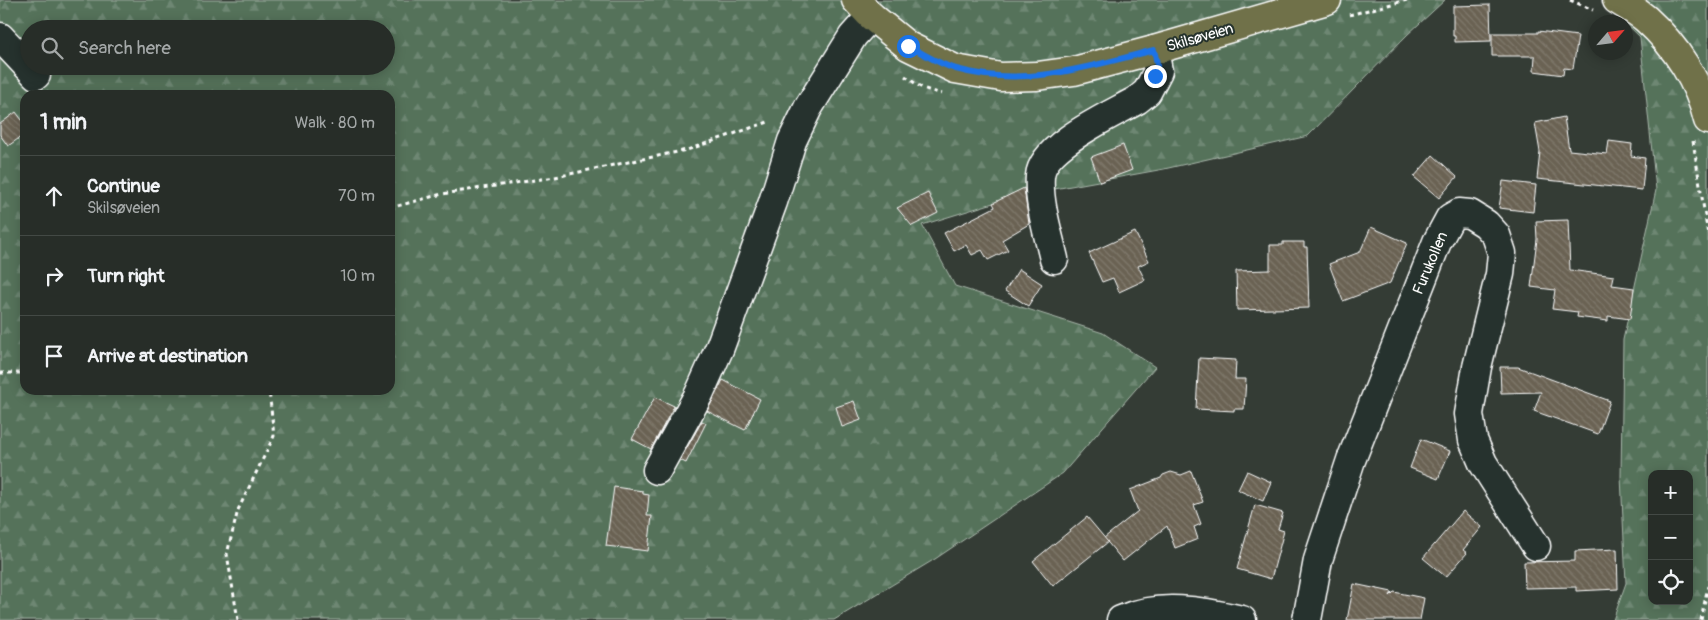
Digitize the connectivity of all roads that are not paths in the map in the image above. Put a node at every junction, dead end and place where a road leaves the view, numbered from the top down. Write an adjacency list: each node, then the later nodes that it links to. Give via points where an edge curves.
1 (1327, 0): 5 (main road, Skilsøveien)
2 (1617, 0): 7 (main road, via 1645,18 1685,64 1704,103)
3 (864, 8): 5 (main road, Skilsøveien, via 908,46 955,69 1001,77 1074,71); 9 (street, via 853,36 808,108 792,141 720,347 699,394)
4 (0, 37): 6 (street)
5 (1154, 50): 8 (street, via 1158,71 1147,92 1070,137 1044,163 1040,174 1043,216)
6 (20, 58)
7 (1708, 120)
8 (1054, 259)
9 (657, 470)
10 (1536, 546): 13 (street, Furukollen, via 1483,463 1473,440 1469,414 1502,253 1496,235 1486,224 1470,214 1459,213 1450,218 1437,242 1351,460 1318,560)
11 (1121, 620): 12 (street, via 1161,609 1212,613)
12 (1242, 620)
13 (1307, 620)

